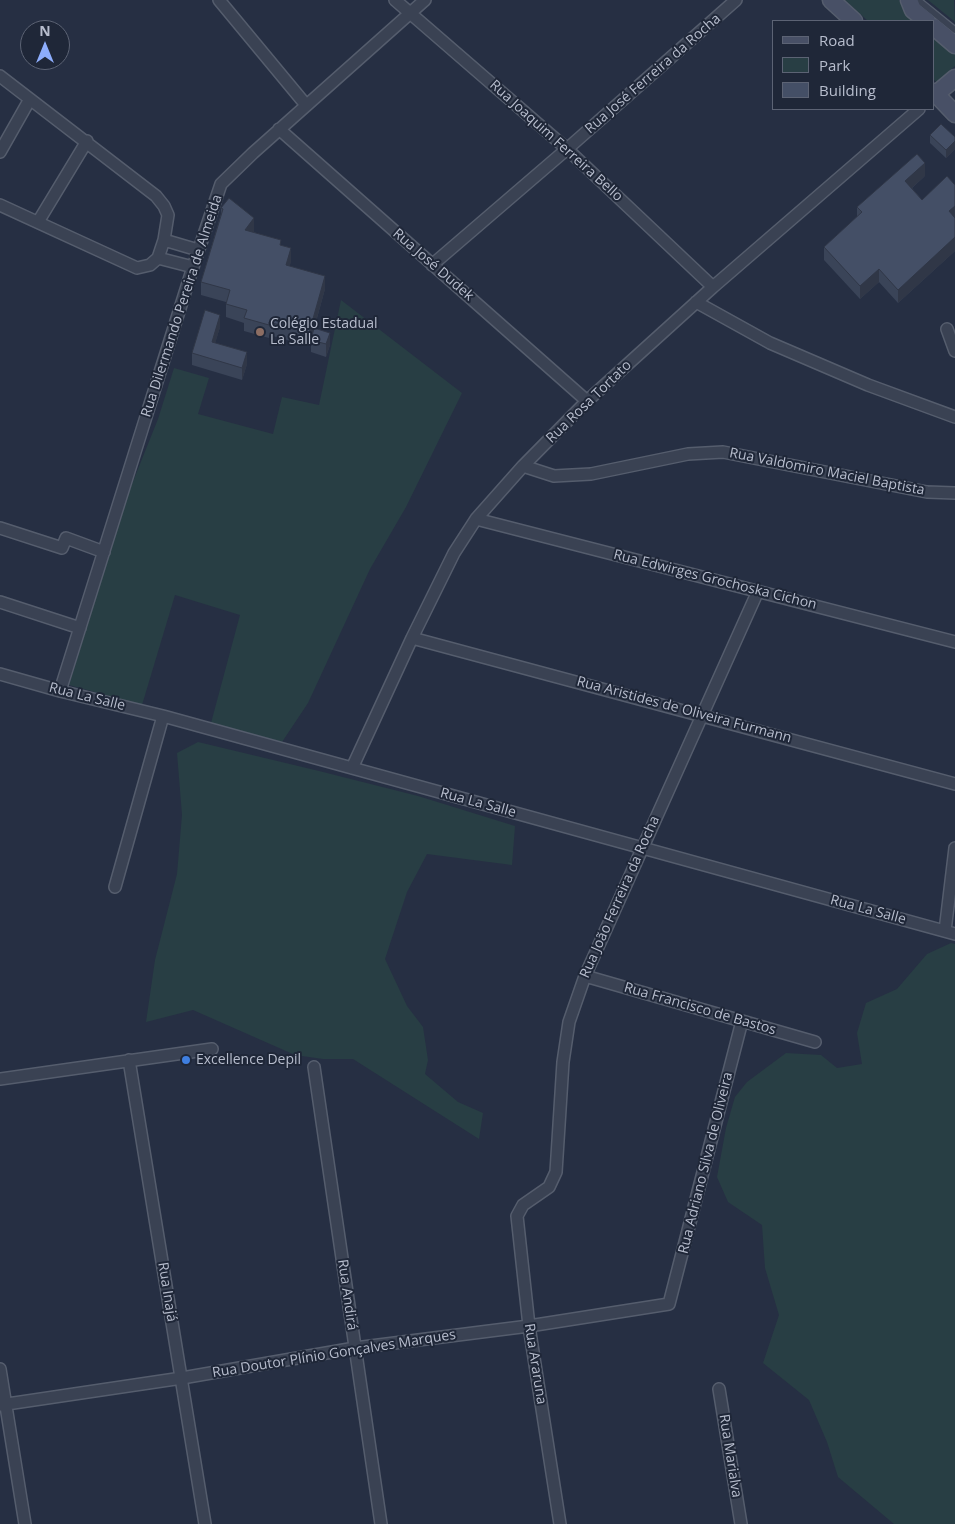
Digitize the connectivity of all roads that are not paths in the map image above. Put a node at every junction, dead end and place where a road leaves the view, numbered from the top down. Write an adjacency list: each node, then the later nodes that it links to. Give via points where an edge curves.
1 (219, 0): 18 (street)
2 (395, 0): 8 (street, Rua Joaquim Ferreira Bello)
3 (425, 0): 8 (street, Rua Dilermando Pereira de Almeida)
4 (736, 0): 23 (street, Rua José Ferreira da Rocha)
5 (831, 0): 9 (main road)
6 (909, 0): 10 (main road, via 913,10)
7 (918, 0): 12 (lane)
8 (410, 14): 18 (street, Rua Dilermando Pereira de Almeida); 23 (street, Rua Joaquim Ferreira Bello)
9 (853, 20)
10 (926, 20)
11 (935, 28): 13 (main road)
12 (955, 30)
13 (955, 44)
14 (0, 76): 17 (street)
15 (955, 78): 16 (main road)
16 (935, 94): 20 (main road)
17 (30, 99): 22 (street); 24 (street)
18 (306, 105): 21 (street, Rua Dilermando Pereira de Almeida)
19 (918, 110): 32 (street, Rua Rosa Tortato)
20 (955, 114)
21 (279, 129): 28 (street, Rua Dilermando Pereira de Almeida, via 221,184); 30 (street, Rua José Dudek)
22 (87, 141): 26 (street); 27 (street, via 160,201 168,215)
23 (567, 149): 30 (street, Rua José Ferreira da Rocha); 32 (street, Rua Joaquim Ferreira Bello)
24 (0, 152)
25 (0, 205): 26 (street)
26 (38, 222): 29 (street, via 137,268 150,265)
27 (164, 240): 28 (street); 29 (street)
28 (198, 250): 31 (street, Rua Dilermando Pereira de Almeida)
29 (158, 258): 31 (street)
30 (432, 265): 36 (street, Rua José Dudek)
31 (193, 267): 42 (street, Rua Dilermando Pereira de Almeida)
32 (714, 287): 33 (street, Rua Rosa Tortato)
33 (696, 302): 36 (street, Rua Rosa Tortato); 37 (street, via 770,343 868,385)
34 (947, 329): 35 (street)
35 (955, 350)
36 (587, 401): 38 (street, Rua Rosa Tortato)
37 (955, 417)
38 (523, 466): 39 (street, Rua Valdomiro Maciel Baptista, via 554,476 591,474 688,454 723,452 928,492); 40 (street, Rua Rosa Tortato)
39 (955, 493)
40 (476, 519): 43 (street, Rua Edwirges Grochoska Cichon); 46 (street, Rua Rosa Tortato, via 454,553)
41 (0, 528): 42 (street, via 62,548 66,538)
42 (104, 552): 45 (street, Rua Dilermando Pereira de Almeida)
43 (758, 591): 47 (street, Rua Edwirges Grochoska Cichon); 50 (street, Rua João Ferreira da Rocha)
44 (0, 602): 45 (street)
45 (80, 628): 49 (street, Rua Dilermando Pereira de Almeida)
46 (412, 638): 50 (street, Rua Aristides de Oliveira Furmann); 52 (street, Rua Rosa Tortato)
47 (955, 642)
48 (0, 674): 49 (street, Rua La Salle)
49 (60, 690): 51 (street, Rua La Salle)
50 (702, 715): 53 (street, Rua Aristides de Oliveira Furmann); 54 (street, Rua João Ferreira da Rocha)
51 (163, 716): 52 (street, Rua La Salle); 56 (street)
52 (352, 768): 54 (street, Rua La Salle)
53 (955, 784)
54 (642, 848): 57 (street, Rua La Salle); 58 (street, Rua João Ferreira da Rocha)
55 (955, 848): 57 (street)
56 (116, 887)
57 (950, 932)
58 (585, 976): 59 (street, Rua Francisco de Bastos); 65 (street, Rua João Ferreira da Rocha, via 569,1022 563,1062 556,1172 549,1188)
59 (742, 1021): 60 (street, Rua Francisco de Bastos); 66 (street, Rua Adriano Silva de Oliveira)
60 (815, 1042)
61 (212, 1049): 62 (street)
62 (129, 1060): 64 (street); 70 (street, Rua Inajá)
63 (314, 1066): 68 (street, Rua Andirá)
64 (0, 1079)
65 (523, 1205): 67 (street, Rua Araruna, via 516,1216)
66 (669, 1304): 67 (street, Rua Doutor Plínio Gonçalves Marques)
67 (529, 1326): 68 (street, Rua Doutor Plínio Gonçalves Marques); 76 (street, Rua Araruna)
68 (355, 1348): 70 (street, Rua Doutor Plínio Gonçalves Marques); 75 (street, Rua Andirá)
69 (0, 1369): 72 (street)
70 (182, 1378): 72 (street, Rua Doutor Plínio Gonçalves Marques); 74 (street, Rua Inajá)
71 (719, 1389): 77 (street, Rua Marialva)
72 (3, 1405): 73 (street)
73 (25, 1524)
74 (205, 1524)
75 (380, 1524)
76 (560, 1524)
77 (741, 1524)

